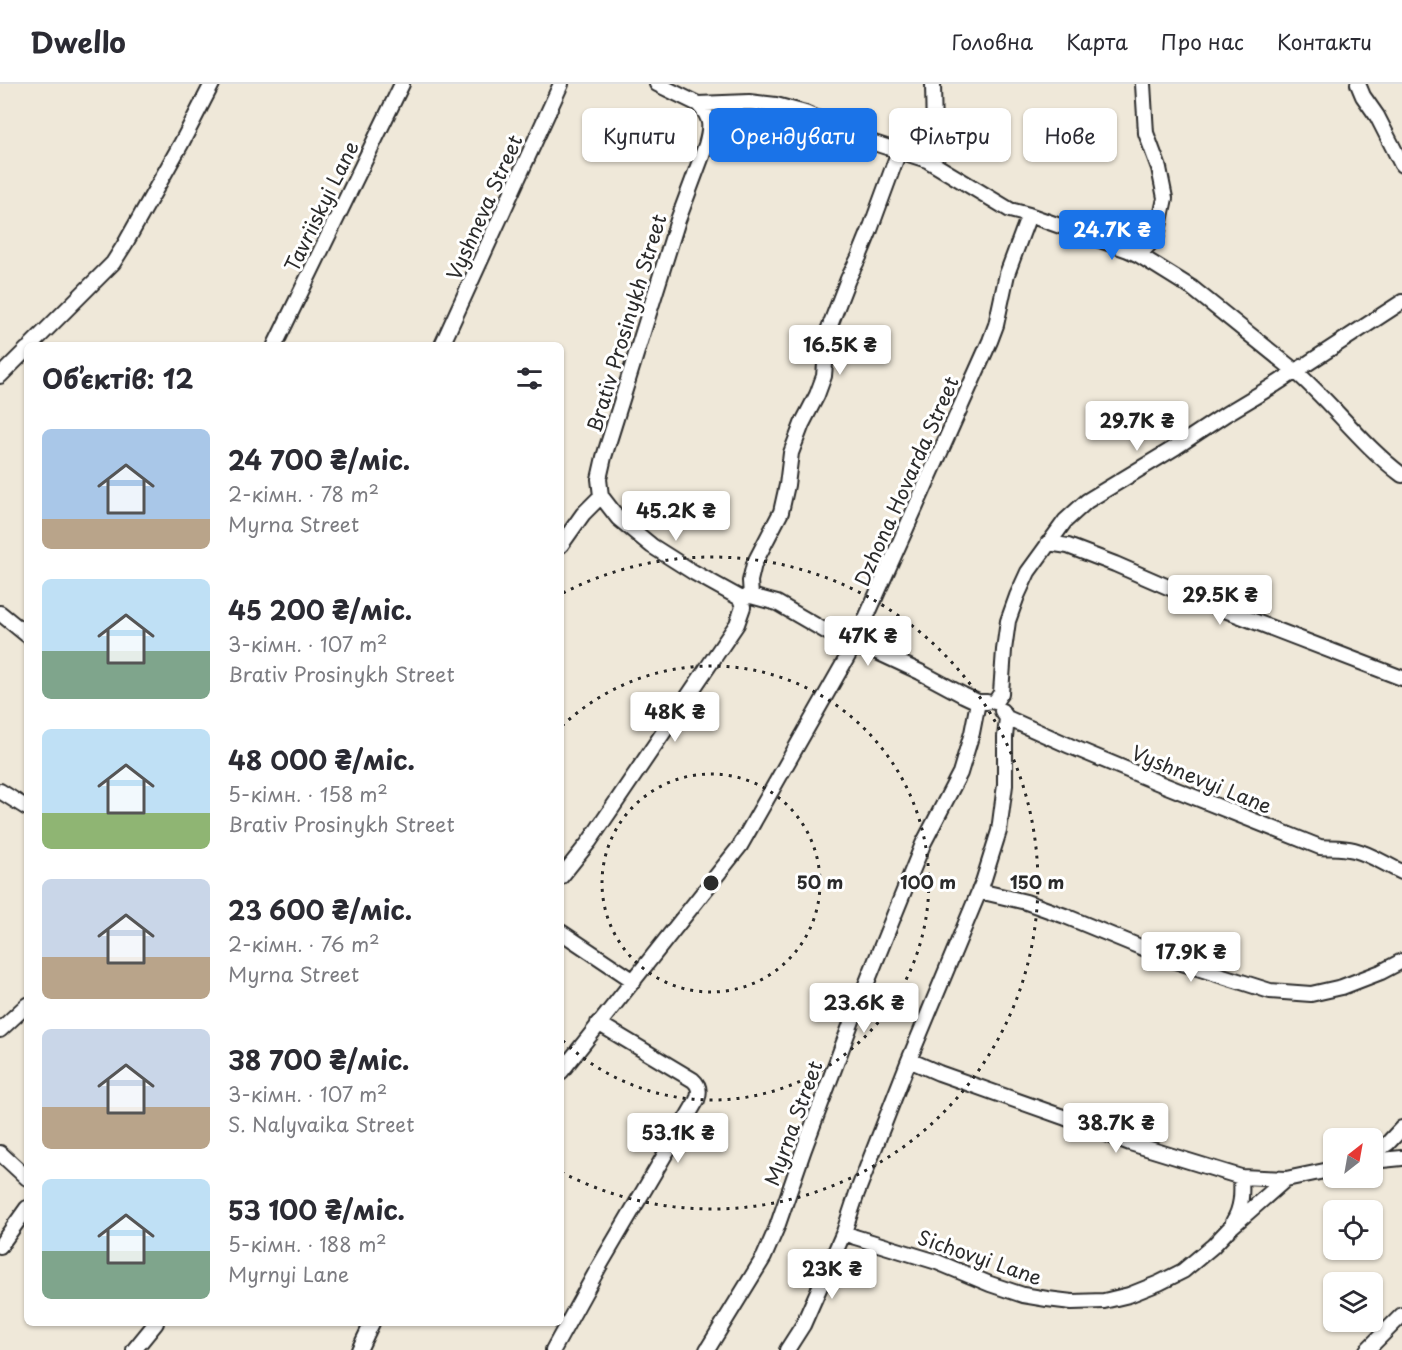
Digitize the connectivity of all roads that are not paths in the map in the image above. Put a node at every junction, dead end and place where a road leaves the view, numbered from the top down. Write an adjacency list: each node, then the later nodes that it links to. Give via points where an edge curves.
1 (212, 84): 17 (street, via 113,263)
2 (402, 84): 18 (street, Tavriiskyi Lane)
3 (561, 84): 19 (street, Vyshneva Street)
4 (657, 84): 8 (street)
5 (933, 84): 9 (street)
6 (1143, 84): 15 (street, via 1146,133 1166,198 1157,236)
7 (1358, 84): 13 (street)
8 (698, 105): 10 (street, via 776,105); 24 (street, Brativ Prosinykh Street, via 709,118 709,134 604,457 599,479)
9 (933, 108)
10 (889, 148)
11 (895, 162): 27 (street, via 824,340 824,376 791,453 781,512 754,564)
12 (930, 162): 14 (street, via 1010,210)
13 (1402, 165)
14 (1029, 215): 15 (street); 30 (street, Dzhona Hovarda Street, via 1006,274 990,341)
15 (1139, 255): 21 (street, via 1192,288)
16 (1402, 302): 21 (street)
17 (34, 342)
18 (276, 342)
19 (443, 342)
20 (24, 352): 22 (street)
21 (1295, 371): 23 (street); 26 (street, via 1087,501)
22 (0, 376)
23 (1402, 475)
24 (601, 496): 25 (street, via 582,514); 27 (street, via 618,518 652,546 693,572)
25 (564, 541)
26 (1048, 543): 31 (street, via 1068,546); 33 (street, via 1028,572 1008,621 1001,693)
27 (746, 597): 30 (street, via 777,603); 38 (street, via 737,624 590,842)
28 (0, 613): 29 (street)
29 (24, 633)
30 (853, 647): 32 (street, via 877,652); 42 (street, Dzhona Hovarda Street, via 740,846)
31 (1402, 678)
32 (978, 702): 33 (street); 67 (street, Myrna Street, via 960,773 923,844 863,991 777,1227 764,1257)
33 (995, 702): 34 (street, Vyshnevyi Lane)
34 (1007, 718): 37 (street, Vyshnevyi Lane, via 1266,826 1320,847 1356,850); 39 (street, via 999,831)
35 (0, 791): 36 (street)
36 (24, 806)
37 (1402, 872)
38 (564, 873)
39 (979, 891): 41 (street, via 1026,902 1172,960 1270,991 1311,994 1342,987); 46 (street)
40 (564, 934): 42 (street)
41 (1402, 961)
42 (634, 981): 44 (street, Dzhona Hovarda Street)
43 (24, 1008): 45 (street)
44 (598, 1023): 47 (street, Dzhona Hovarda Street); 66 (street, via 693,1080 698,1084 699,1095)
45 (0, 1030)
46 (909, 1060): 55 (street, via 1130,1143); 59 (street)
47 (564, 1068)
48 (1402, 1128): 49 (street)
49 (1383, 1146)
50 (0, 1153): 54 (street)
51 (1402, 1158): 52 (street)
52 (1383, 1160)
53 (1323, 1171): 56 (street)
54 (24, 1175)
55 (1241, 1177): 56 (street); 58 (street, Sichovyi Lane, via 1239,1213)
56 (1286, 1179): 58 (street, Sichovyi Lane)
57 (24, 1212): 60 (street)
58 (1228, 1229): 59 (street, Sichovyi Lane, via 1183,1271 1104,1302 1023,1295)
59 (844, 1232): 68 (street, via 803,1325)
60 (0, 1246)
61 (1402, 1316): 69 (street)
62 (154, 1326): 64 (street)
63 (371, 1326): 65 (street)
64 (134, 1350)
65 (359, 1350)
66 (553, 1350)
67 (707, 1350)
68 (787, 1350)
69 (1367, 1350)

